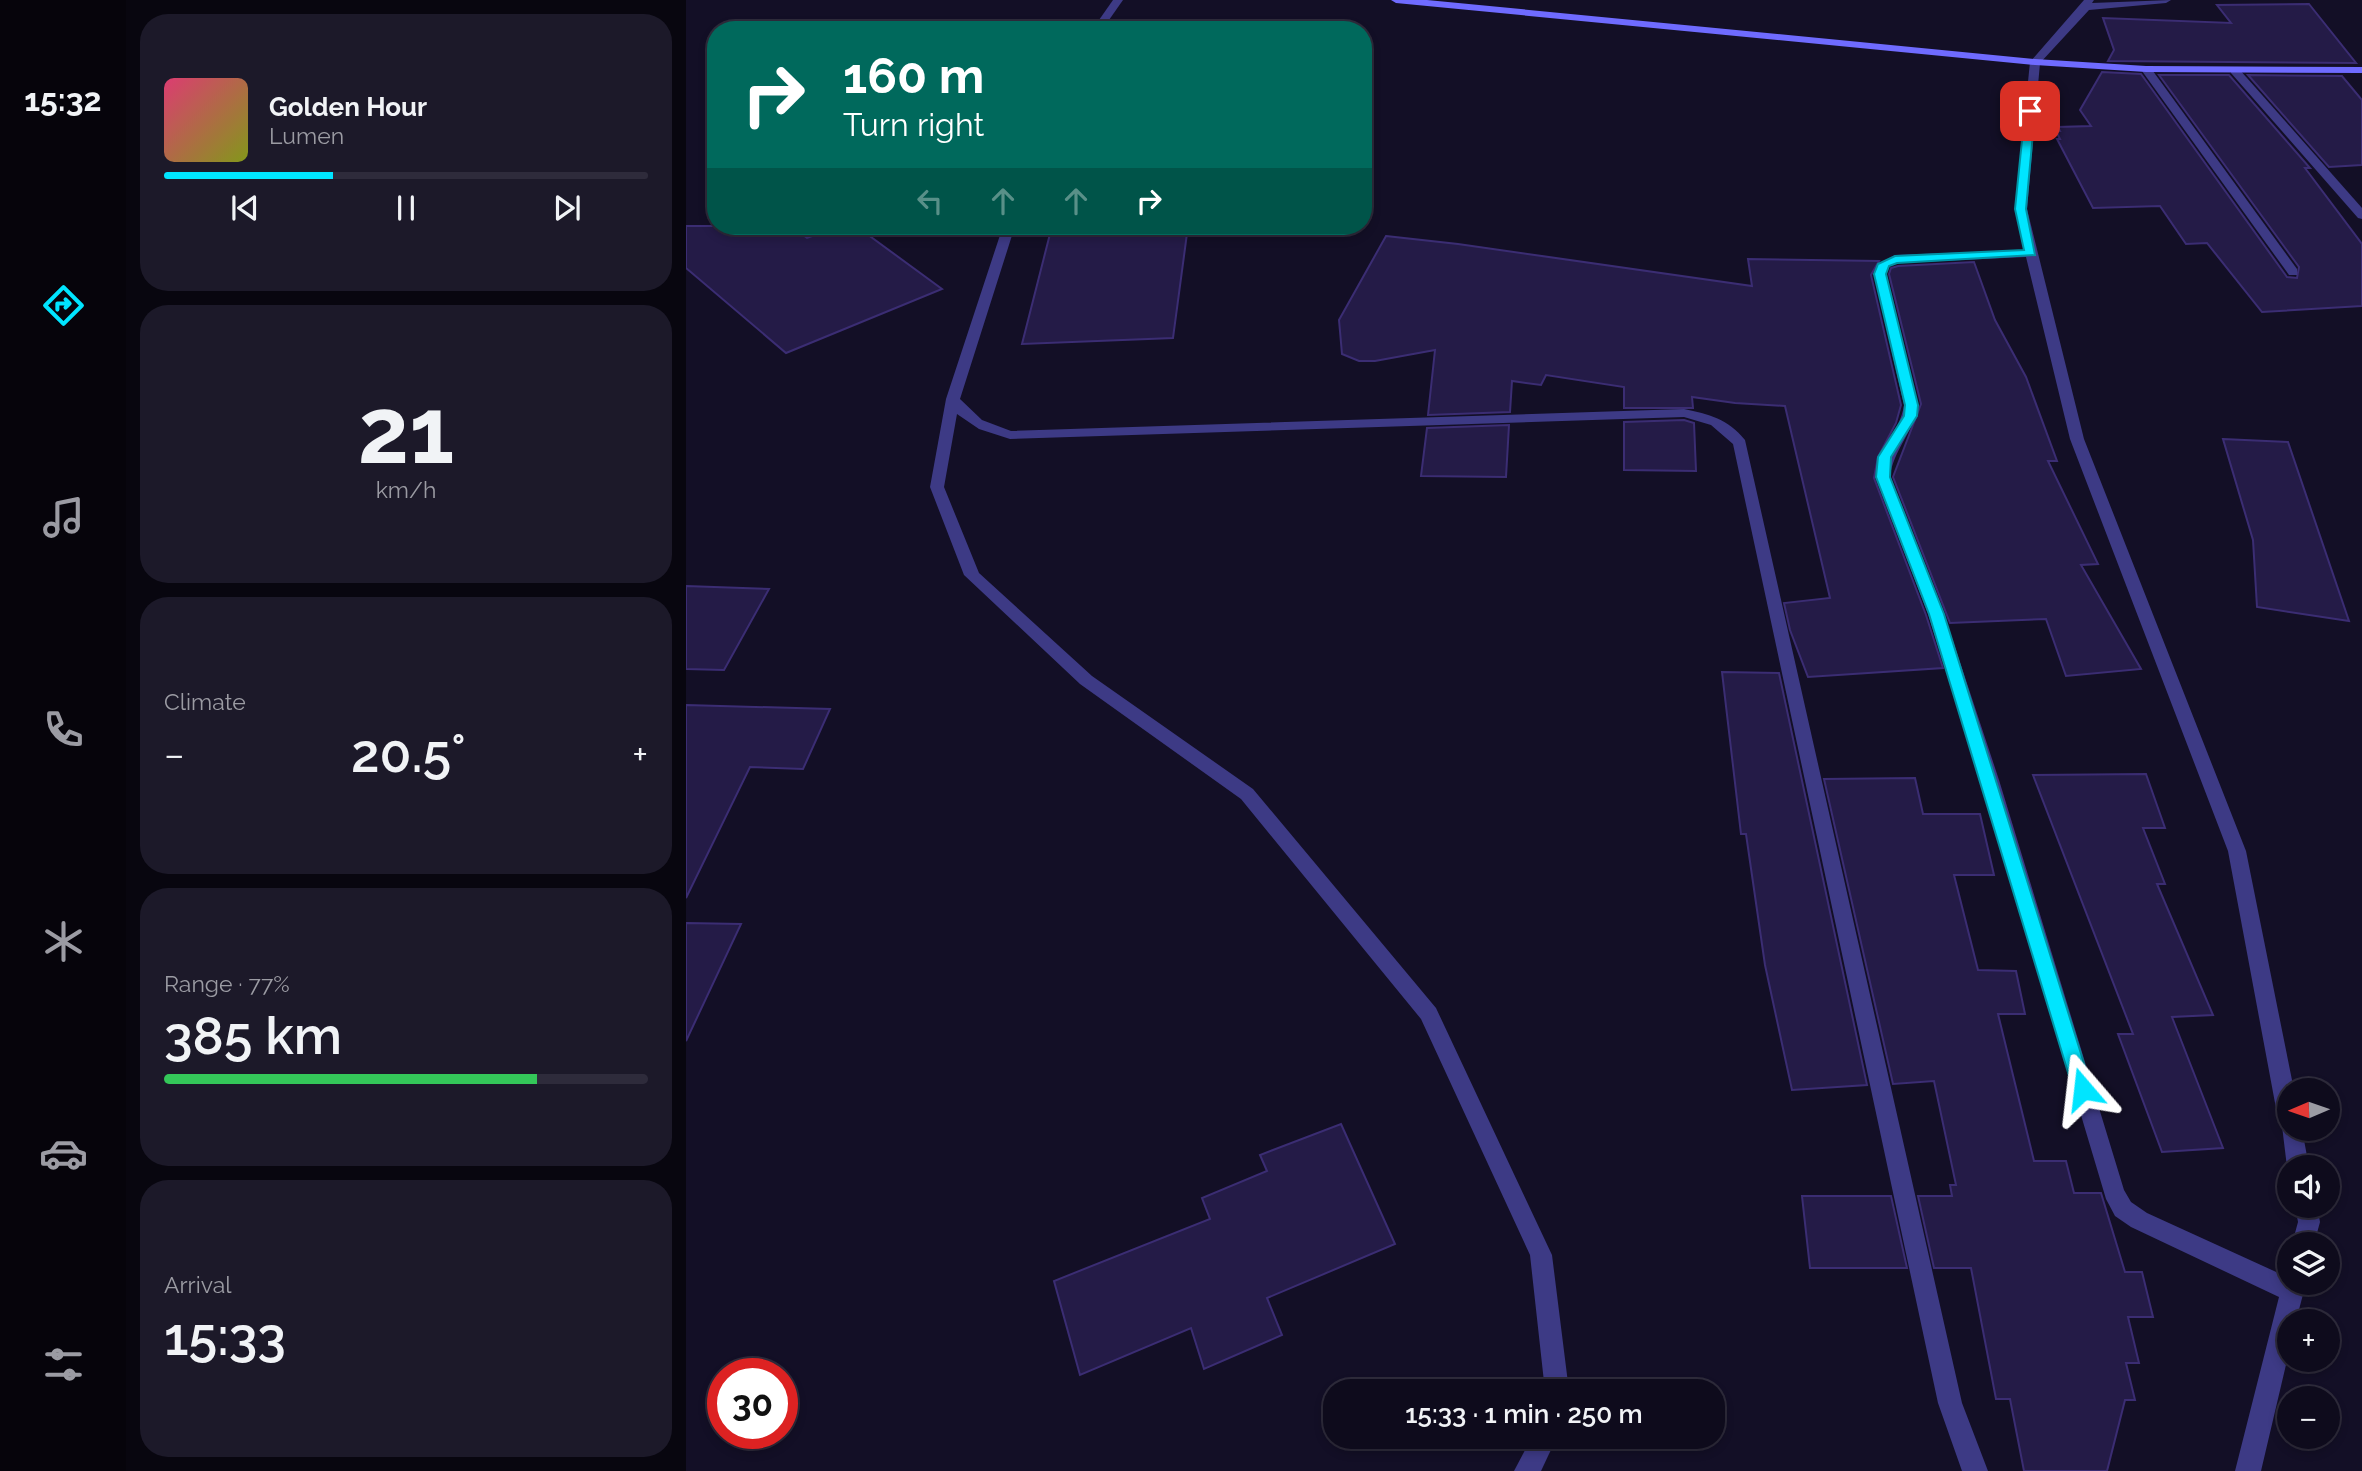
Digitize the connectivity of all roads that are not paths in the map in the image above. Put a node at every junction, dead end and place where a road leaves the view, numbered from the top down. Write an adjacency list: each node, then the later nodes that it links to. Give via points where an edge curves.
1 (1118, 0): 5 (street)
2 (1396, 0): 6 (main road)
3 (2166, 0): 4 (street)
4 (2087, 4): 6 (street)
5 (1103, 21)
6 (2035, 62): 7 (main road); 12 (street, via 2021,209)
7 (2146, 69): 9 (main road); 13 (street)
8 (2362, 70): 9 (main road)
9 (2235, 71): 10 (street)
10 (2362, 215)
11 (1006, 235): 14 (street)
12 (2031, 253): 15 (street, via 2077,439 2237,851); 16 (street, via 1884,264 1880,274 1911,416 1885,457 1883,477 1936,614 2114,1192 2123,1209 2139,1220)
13 (2293, 272)
14 (953, 399): 18 (street, via 937,487 972,575 1086,680 1247,794 1429,1014 1541,1255); 21 (street, via 967,417 1010,436 1684,413 1729,428 1740,443 1950,1403)
15 (2281, 1078)
16 (2277, 1280)
17 (2291, 1295): 22 (street)
18 (1556, 1379)
19 (1539, 1449): 20 (street)
20 (1527, 1471)
21 (1975, 1471)
22 (2248, 1471)

